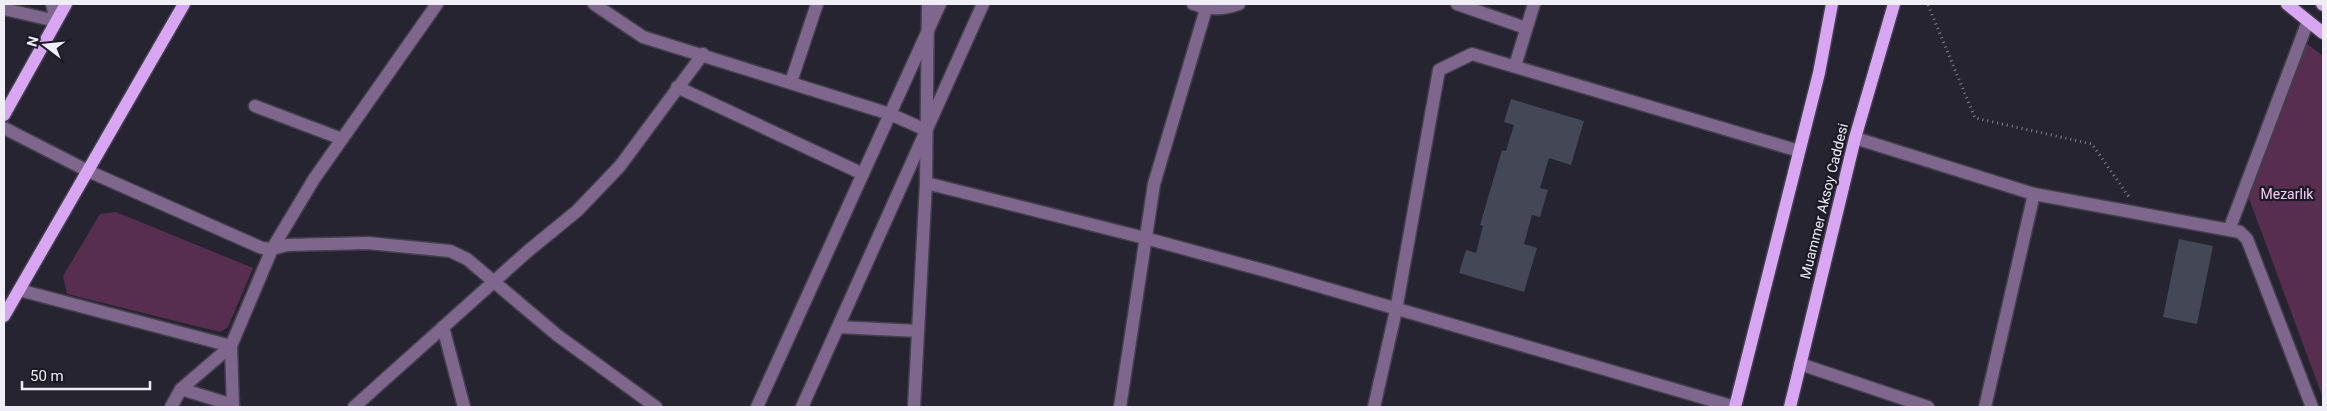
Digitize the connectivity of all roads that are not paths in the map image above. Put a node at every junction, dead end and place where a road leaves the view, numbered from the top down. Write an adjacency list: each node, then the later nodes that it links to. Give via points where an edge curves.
1 (52, 4): 19 (street)
2 (66, 4): 19 (main road)
3 (184, 4): 36 (main road)
4 (437, 4): 34 (street)
5 (594, 4): 24 (street, via 643,36)
6 (817, 4): 26 (street)
7 (928, 4): 21 (street)
8 (940, 4): 21 (street)
9 (983, 4): 32 (street)
10 (1193, 4): 18 (street)
11 (1239, 4): 18 (street)
12 (1457, 4): 22 (street)
13 (1534, 4): 22 (street)
14 (1832, 4): 35 (main road)
15 (1894, 4): 33 (main road, Muammer Aksoy Caddesi)
16 (2287, 4): 20 (main road)
17 (4, 9): 19 (street)
18 (1206, 9): 41 (street, via 1154,184)
19 (56, 21): 30 (main road)
20 (2308, 21): 23 (main road); 40 (street)
21 (929, 28): 29 (street); 32 (street)
22 (1526, 28): 25 (street)
23 (2323, 33)
24 (703, 54): 26 (street); 27 (street)
25 (1514, 66): 35 (street); 45 (street, via 1472,54 1439,70)
26 (791, 82): 29 (street)
27 (677, 87): 37 (street); 43 (street, via 620,166 577,211)
28 (255, 106): 34 (street)
29 (890, 114): 32 (street); 37 (street)
30 (4, 116)
31 (4, 128): 36 (street)
32 (926, 130): 38 (street); 48 (street)
33 (1855, 138): 39 (street); 51 (main road, Muammer Aksoy Caddesi)
34 (342, 139): 42 (street)
35 (1799, 151): 64 (main road)
36 (88, 171): 42 (street, via 262,248); 44 (main road)
37 (863, 174): 59 (street)
38 (926, 183): 41 (street); 49 (street)
39 (2034, 194): 40 (street); 67 (street)
40 (2229, 230): 68 (street, via 2240,232 2247,238)
41 (1145, 238): 45 (street); 62 (street)
42 (272, 248): 43 (street, via 368,243 450,251 467,259); 50 (street)
43 (494, 281): 47 (street); 53 (street)
44 (19, 290): 46 (main road); 50 (street)
45 (1396, 310): 63 (street); 64 (street)
46 (4, 316)
47 (443, 327): 56 (street); 57 (street)
48 (838, 327): 49 (street); 60 (street)
49 (918, 331): 61 (street)
50 (232, 346): 52 (street); 54 (street)
51 (1800, 364): 65 (main road, Muammer Aksoy Caddesi); 66 (street)
52 (182, 389): 54 (street); 55 (street)
53 (641, 403): 58 (street)
54 (233, 406)
55 (171, 407)
56 (354, 407)
57 (464, 407)
58 (656, 407)
59 (757, 407)
60 (802, 407)
61 (914, 407)
62 (1120, 407)
63 (1374, 407)
64 (1735, 407)
65 (1790, 407)
66 (1928, 407)
67 (1984, 407)
68 (2312, 407)

